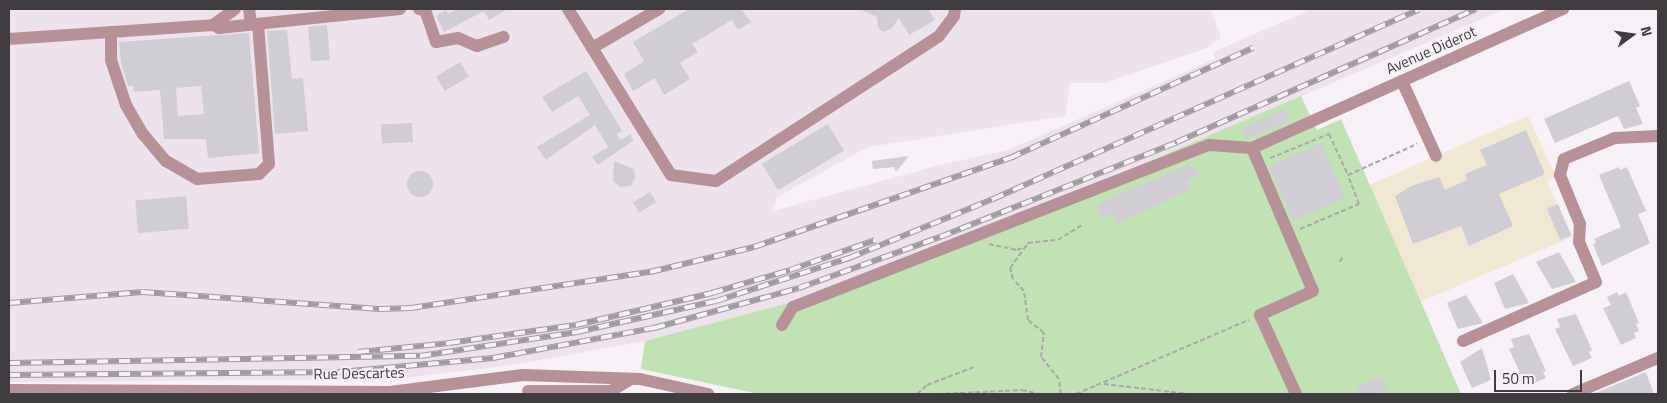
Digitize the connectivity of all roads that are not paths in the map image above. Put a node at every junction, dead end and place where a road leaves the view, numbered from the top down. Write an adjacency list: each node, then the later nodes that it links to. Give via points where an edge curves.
1 (235, 9): 10 (street)
2 (249, 9): 9 (street)
3 (400, 9): 9 (street)
4 (419, 9): 12 (street, via 426,10 436,42 458,38 478,46)
5 (568, 9): 14 (street)
6 (659, 9): 14 (street)
7 (955, 9): 14 (street, via 954,16 939,36 716,181 671,175)
8 (1562, 9): 15 (street, Avenue Diderot)
9 (254, 24): 10 (street, via 219,28); 11 (street, via 269,164 260,174 197,180 166,161 143,134 126,105 111,60)
10 (213, 25): 11 (street)
11 (111, 32): 13 (street)
12 (503, 37)
13 (9, 39)
14 (592, 48)
15 (1402, 81): 17 (street, Avenue Diderot); 18 (street)
16 (1658, 136): 20 (street, via 1615,138 1564,159 1560,175 1580,224 1579,242 1596,282)
17 (1252, 148): 19 (street, via 1208,145 793,307); 26 (street, via 1313,291 1260,315)
18 (1436, 156)
19 (782, 325)
20 (1463, 341)
21 (1658, 358): 27 (street)
22 (631, 379): 23 (street, Rue Descartes, via 523,375 390,392); 24 (street, via 610,391); 25 (street, Rue Descartes)
23 (9, 390)
24 (528, 391)
25 (708, 394)
26 (1296, 394)
27 (1573, 394)

